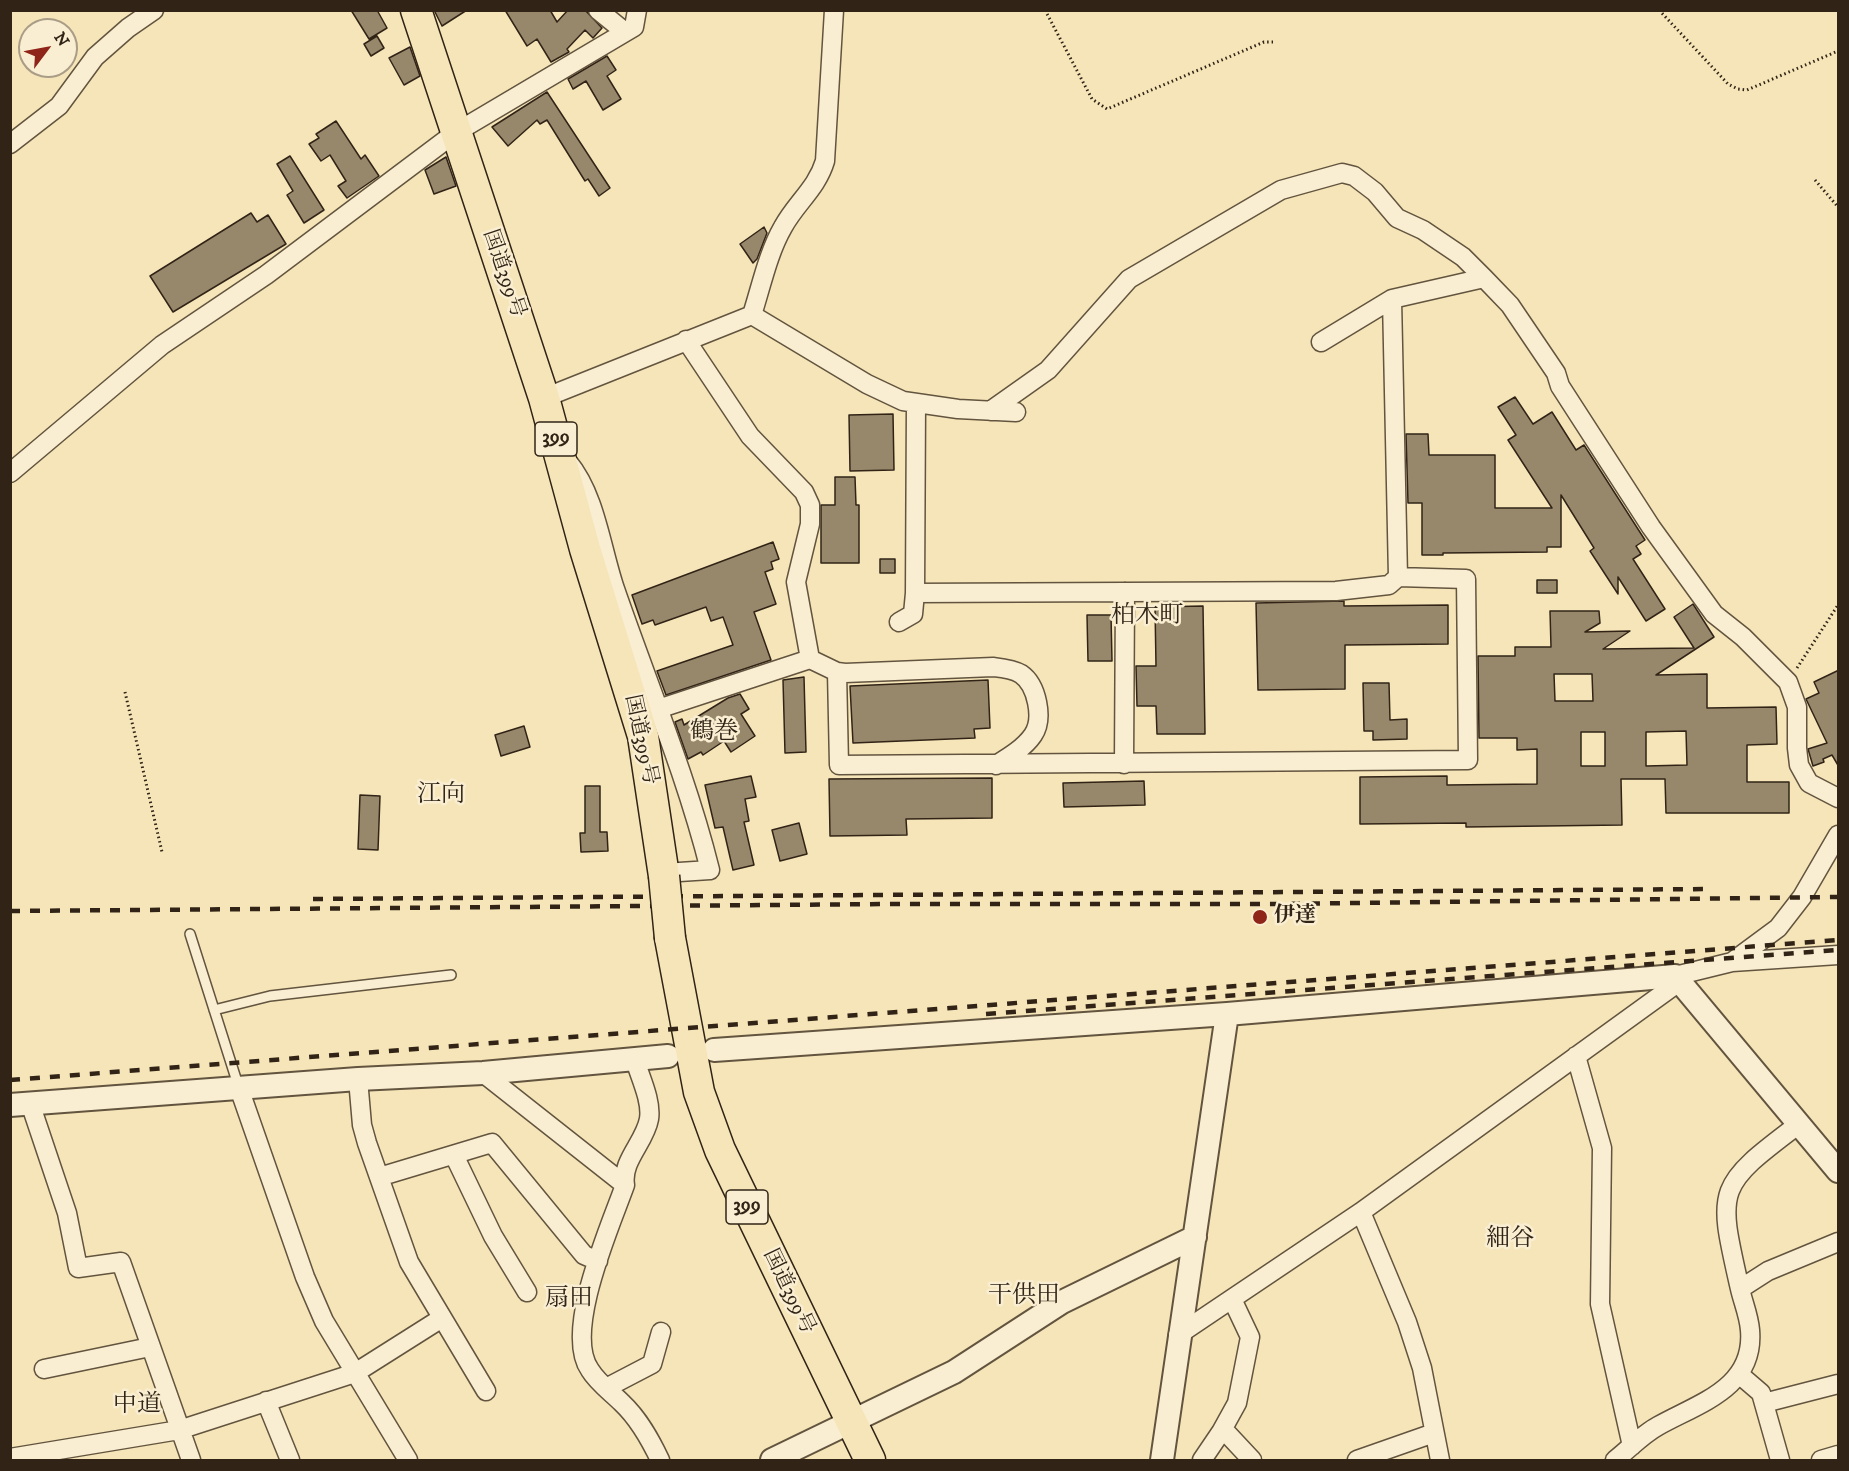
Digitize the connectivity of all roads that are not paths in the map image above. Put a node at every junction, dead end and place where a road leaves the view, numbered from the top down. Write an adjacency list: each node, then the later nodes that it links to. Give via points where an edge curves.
1 (154, 10): 8 (street, via 95,57 59,106)
2 (416, 10): 7 (highway, 国道399号 / 399)
3 (598, 10): 6 (street)
4 (637, 10): 6 (street, via 634,27)
5 (834, 10): 11 (street, via 825,161 818,181 782,230)
6 (625, 32): 7 (street)
7 (455, 133): 14 (highway, 国道399号 / 399); 19 (street, via 266,275 162,345)
8 (10, 144)
9 (1484, 278): 10 (street); 16 (street, via 1423,230 1397,218 1375,192 1354,176 1342,173 1322,178 1281,190 1129,279 1048,369); 29 (street, via 1510,305 1652,527 1714,614 1788,682 1797,707 1799,765 1809,783)
10 (1392, 299): 13 (street); 20 (street)
11 (752, 315): 12 (street); 15 (street, via 867,384)
12 (686, 340): 14 (street); 24 (street, via 750,436 804,492 810,505 810,524 796,582)
13 (1320, 342)
14 (544, 398): 18 (highway, 国道399号 / 399)
15 (916, 403): 16 (street); 21 (street)
16 (990, 411): 17 (street)
17 (1016, 412)
18 (559, 451): 26 (street, via 581,478); 31 (highway, 国道399号 / 399, via 643,736)
19 (12, 469)
20 (1398, 577): 22 (street, via 1389,585 1336,591); 27 (street, via 1466,579 1468,760)
21 (915, 592): 22 (street); 23 (street, via 913,614)
22 (1125, 592): 27 (street)
23 (899, 622)
24 (810, 659): 25 (street); 26 (street)
25 (837, 672): 28 (street, via 839,765); 28 (street, via 993,667 1022,674 1035,695 1037,728 1023,747)
26 (658, 709): 31 (street, via 699,825 710,870)
27 (1124, 764): 28 (street)
28 (995, 765)
29 (1839, 798)
30 (1839, 835): 34 (street, via 1802,897 1778,928)
31 (664, 875): 71 (highway, 国道399号 / 399, bridge, via 670,938 699,1092 720,1150)
32 (190, 934): 37 (lane)
33 (1839, 956): 34 (street)
34 (1732, 962): 36 (street)
35 (451, 975): 37 (lane, via 270,996)
36 (1677, 979): 38 (street); 41 (street); 47 (street)
37 (214, 1010): 45 (lane)
38 (1227, 1014): 39 (street); 53 (street)
39 (714, 1050)
40 (668, 1056): 42 (street)
41 (1575, 1056): 52 (street); 75 (street, via 1602,1148 1600,1304)
42 (635, 1060): 43 (street); 51 (street, via 649,1122 623,1174)
43 (483, 1073): 44 (street); 51 (street)
44 (358, 1078): 45 (street); 50 (street, via 362,1125)
45 (239, 1088): 46 (street); 64 (street, via 310,1288 324,1321)
46 (20, 1104): 62 (street, via 67,1214 78,1268 121,1262)
47 (1798, 1124): 49 (street); 56 (street, via 1748,1162 1733,1180 1726,1201 1726,1225)
48 (454, 1155): 50 (street); 55 (street, via 492,1143 584,1255); 57 (street, via 493,1236)
49 (1839, 1172)
50 (379, 1177): 59 (street, via 409,1262)
51 (625, 1185): 55 (street)
52 (1361, 1212): 58 (street); 74 (street, via 1407,1322 1422,1368)
53 (1195, 1237): 61 (street); 71 (street, via 1062,1302 954,1372)
54 (1839, 1242): 56 (street, via 1768,1271)
55 (598, 1261): 67 (street, via 581,1324 580,1344 590,1371)
56 (1740, 1289): 65 (street, via 1750,1330 1748,1354)
57 (527, 1292)
58 (1232, 1299): 61 (street); 73 (street, via 1250,1337 1237,1403)
59 (442, 1318): 64 (street); 68 (street)
60 (661, 1332): 67 (street, via 652,1364)
61 (1178, 1335): 85 (street)
62 (150, 1347): 63 (street); 72 (street)
63 (44, 1369)
64 (355, 1373): 69 (street); 81 (street)
65 (1740, 1375): 70 (street, via 1761,1393); 75 (street, via 1719,1393 1656,1427)
66 (1839, 1384): 70 (street)
67 (606, 1388): 82 (street, via 638,1420)
68 (486, 1391)
69 (266, 1401): 72 (street); 80 (street)
70 (1764, 1403): 91 (street)
71 (851, 1421): 83 (street); 84 (highway, 国道399号 / 399)
72 (178, 1430): 76 (street); 79 (street)
73 (1221, 1432): 86 (street); 87 (street, via 1223,1429)
74 (1434, 1433): 88 (street); 89 (street)
75 (1632, 1446): 90 (street)
76 (102, 1452): 78 (street)
77 (1839, 1455): 92 (street)
78 (11, 1460)
79 (191, 1461)
80 (290, 1461)
81 (408, 1461)
82 (660, 1461)
83 (772, 1461)
84 (870, 1461)
85 (1162, 1461)
86 (1203, 1461)
87 (1252, 1461)
88 (1357, 1461)
89 (1440, 1461)
90 (1615, 1461)
91 (1780, 1461)
92 (1821, 1461)

